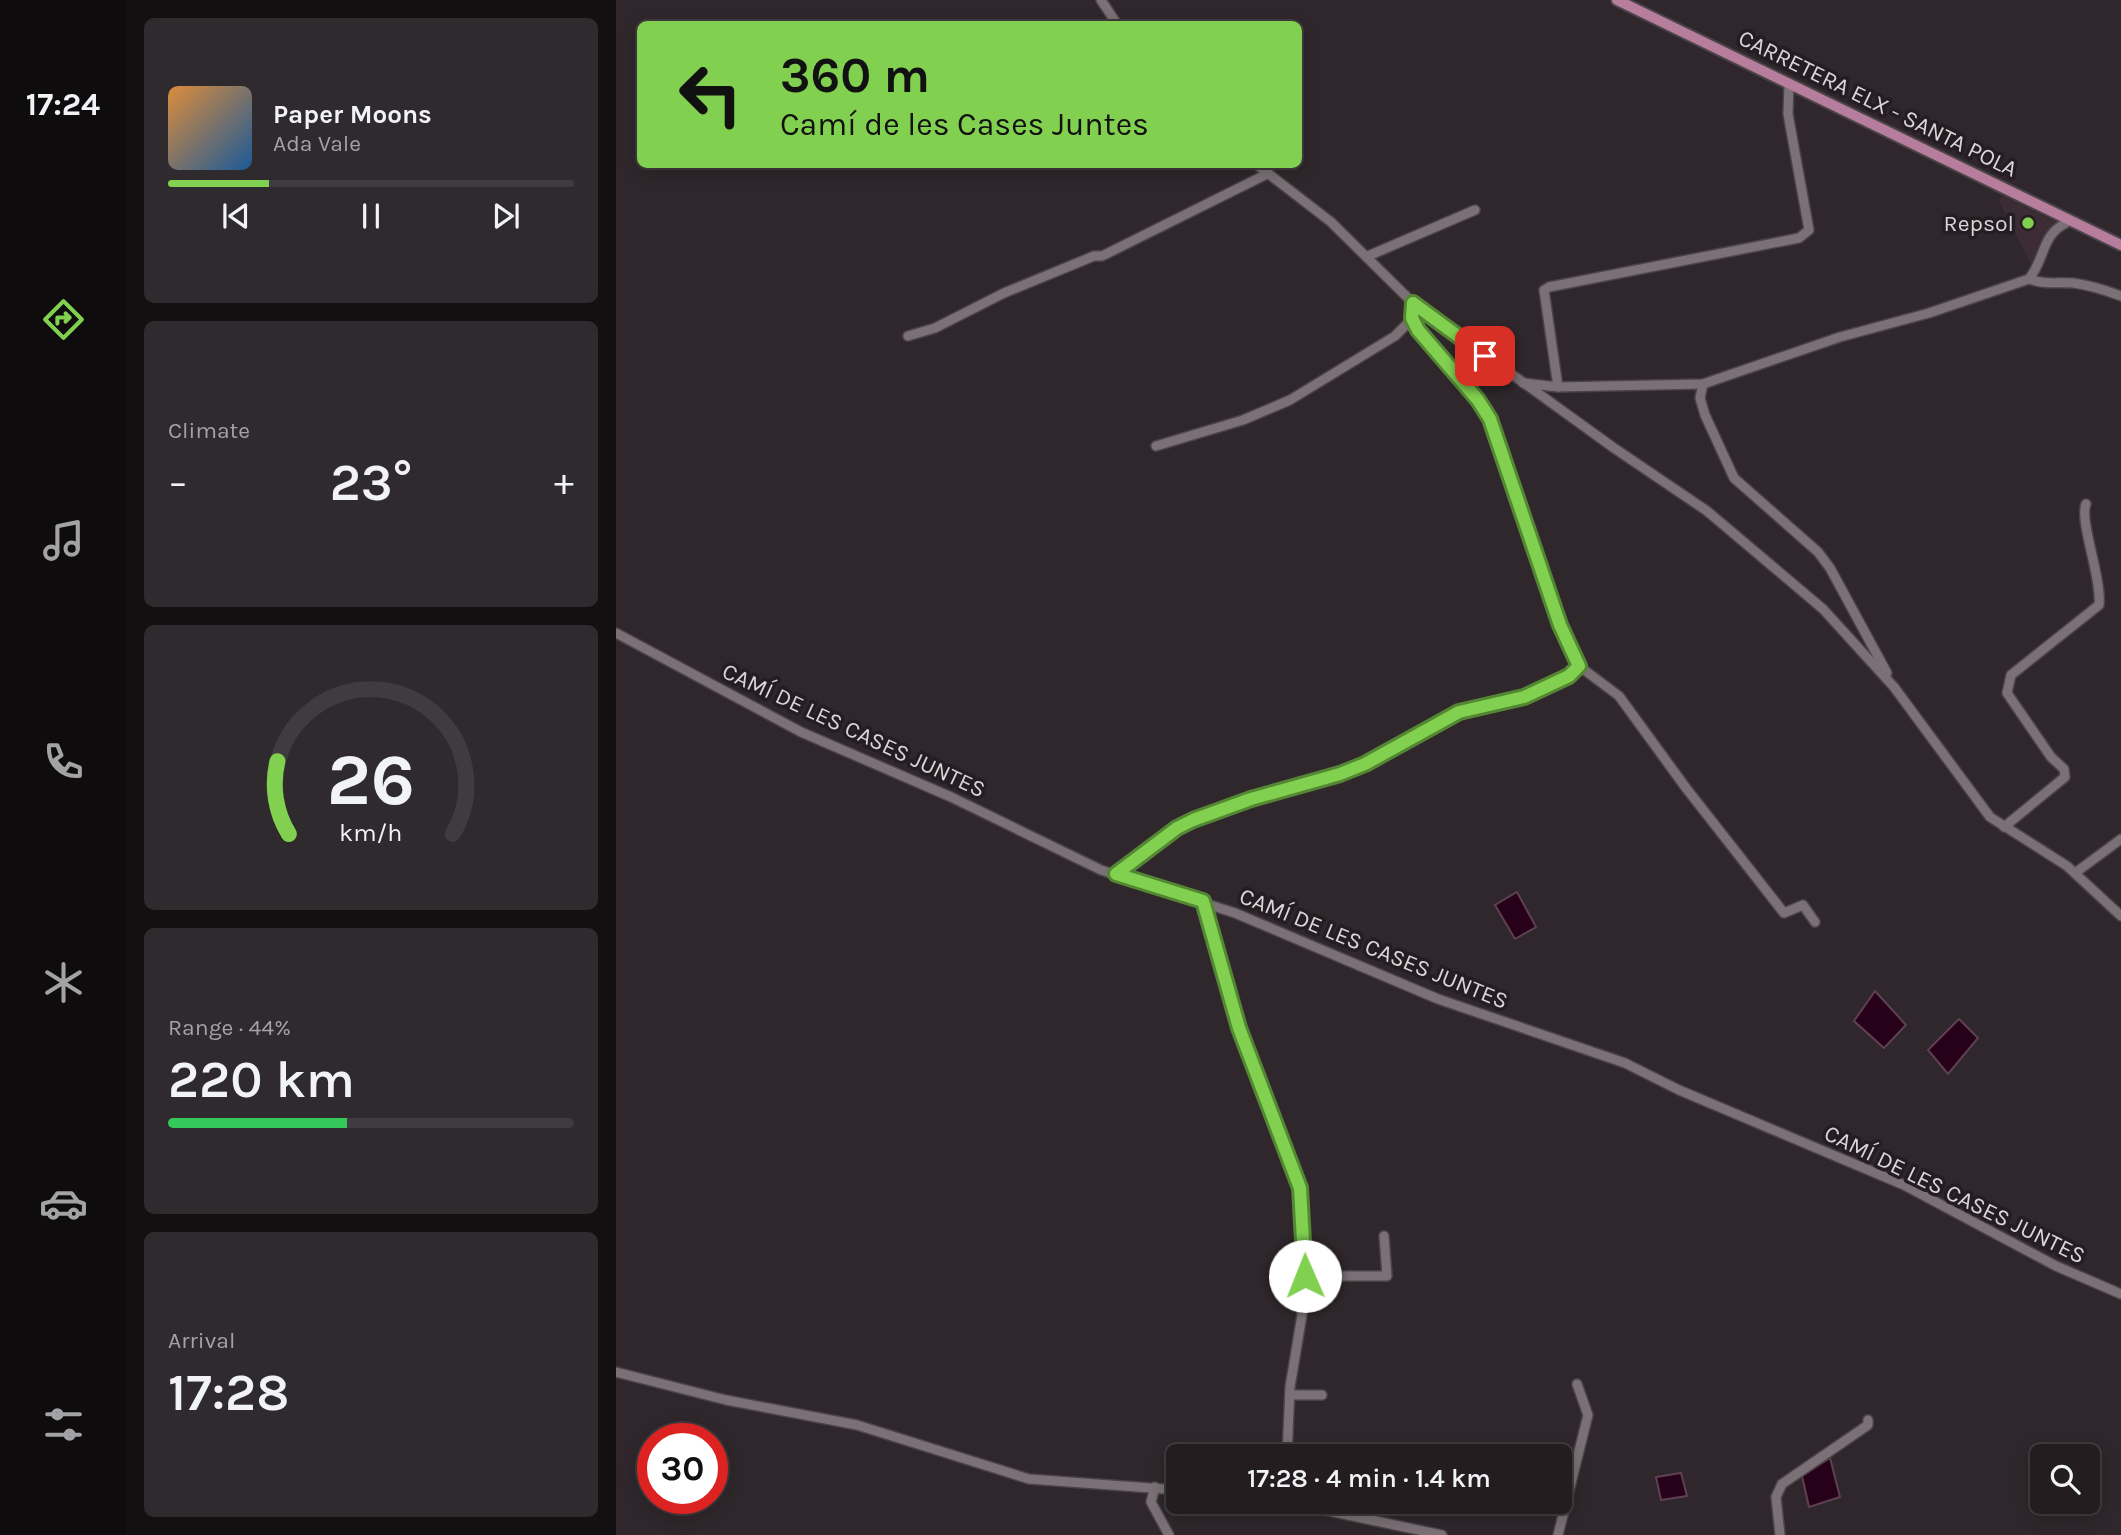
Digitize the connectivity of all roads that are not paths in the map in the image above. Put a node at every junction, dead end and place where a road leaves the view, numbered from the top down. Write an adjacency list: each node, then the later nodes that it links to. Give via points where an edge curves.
1 (1101, 0): 4 (street)
2 (1617, 0): 5 (main road, CARRETERA ELX - SANTA POLA)
3 (1630, 0): 10 (main road, CARRETERA ELX - SANTA POLA)
4 (1115, 21)
5 (1788, 83): 11 (main road, CARRETERA ELX - SANTA POLA); 20 (street, via 1788,114 1809,230 1799,238 1549,286 1544,290)
6 (1260, 168): 7 (street)
7 (1267, 174): 12 (street); 17 (street, via 1102,256)
8 (1475, 210): 12 (street)
9 (2066, 223): 13 (street, via 2048,237)
10 (2121, 239)
11 (2121, 245)
12 (1368, 256): 15 (street)
13 (2029, 279): 14 (street, via 2042,284 2096,286); 19 (street)
14 (2121, 296)
15 (1413, 303): 16 (street); 18 (street)
16 (1412, 318): 21 (street, via 1395,336 1290,400 1243,420); 24 (street, via 1490,419 1560,625)
17 (908, 336)
18 (1522, 382): 20 (street); 25 (street, via 1707,510 1823,609)
19 (1703, 384): 20 (street); 25 (street, via 1700,398 1705,415 1734,478 1824,560)
20 (1558, 387)
21 (1156, 446)
22 (2086, 505): 26 (street, via 2084,522 2094,555 2099,605 2011,675 2007,685 2007,693 2064,769 2065,777)
23 (616, 633): 29 (street, CAMÍ DE LES CASES JUNTES, via 801,732)
24 (1579, 666): 29 (street, via 1569,676 1524,697 1459,712 1340,774 1193,820); 32 (street, via 1619,696 1784,913 1803,905)
25 (1894, 687): 26 (street, via 1990,817)
26 (2004, 827): 28 (street)
27 (2121, 839): 28 (street)
28 (2075, 873): 31 (street)
29 (1116, 874): 30 (street, CAMÍ DE LES CASES JUNTES)
30 (1203, 901): 34 (street, via 1239,1028 1300,1188); 35 (street, CAMÍ DE LES CASES JUNTES, via 1438,999 1625,1063 1904,1185 2056,1266)
31 (2121, 916)
32 (1815, 922)
33 (1384, 1236): 34 (street, via 1387,1276)
34 (1305, 1276): 38 (street)
35 (2121, 1294)
36 (616, 1372): 42 (street, via 726,1400 857,1425 1029,1479)
37 (1577, 1384): 47 (street, via 1588,1415)
38 (1290, 1395): 39 (street); 41 (street)
39 (1322, 1395)
40 (1868, 1420): 48 (street, via 1868,1425 1782,1484 1776,1497)
41 (1288, 1444)
42 (1155, 1488): 43 (street); 45 (street, via 1151,1502)
43 (1166, 1489)
44 (1346, 1514): 46 (street)
45 (1169, 1535)
46 (1442, 1535)
47 (1558, 1535)
48 (1780, 1535)

